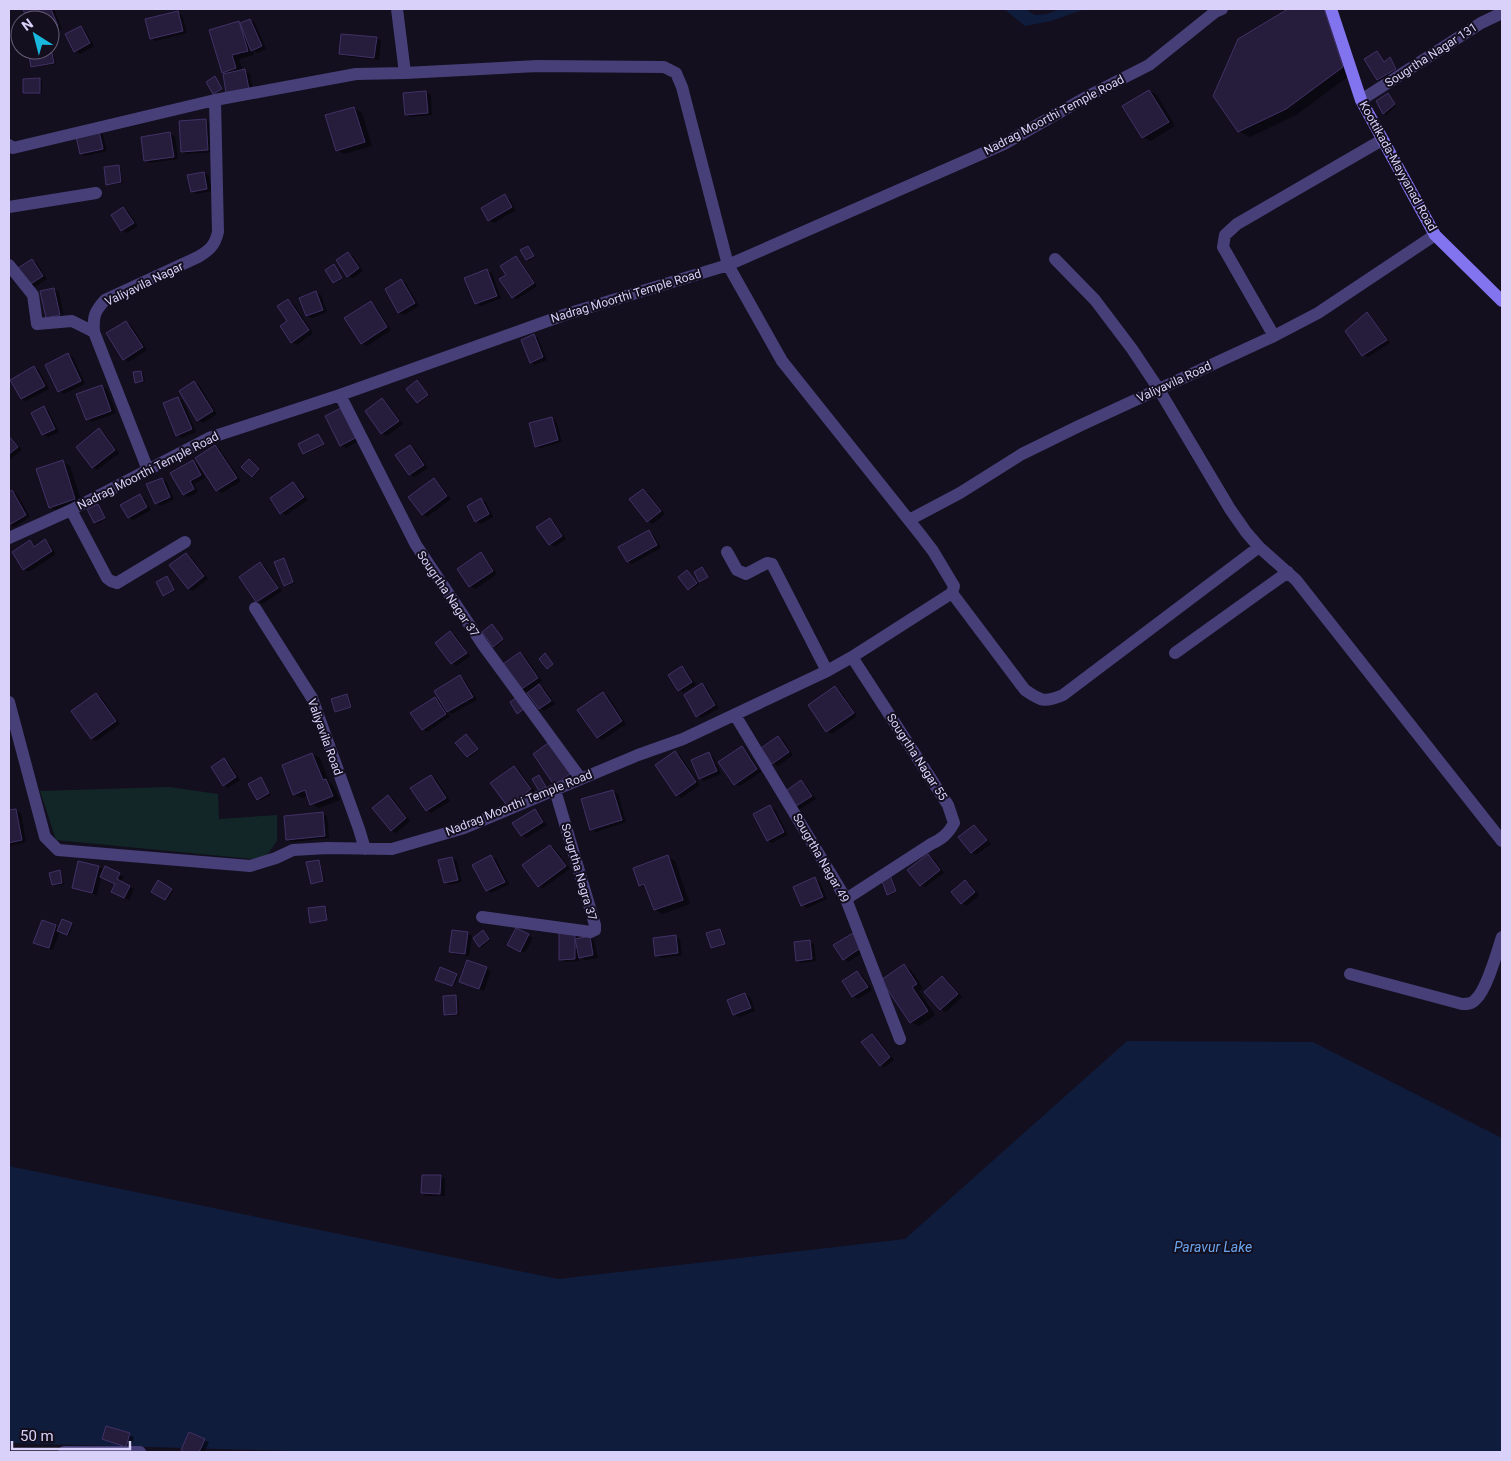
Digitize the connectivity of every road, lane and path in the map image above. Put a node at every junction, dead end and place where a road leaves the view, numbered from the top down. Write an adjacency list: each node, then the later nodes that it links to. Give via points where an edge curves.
1 (397, 9): 5 (street)
2 (1222, 9): 15 (street, Nadrag Moorthi Temple Road, via 1149,65 1004,144)
3 (1331, 9): 7 (main road, Koottikada-Mayyanad Road)
4 (1502, 13): 7 (street, Sougrtha Nagar 131, via 1481,23)
5 (405, 73): 6 (street, via 356,74); 15 (street, via 538,66 664,68 676,73)
6 (215, 100): 9 (street, via 13,148); 17 (street, Valiyavila Nagar, via 218,232 215,243 198,257 105,300 96,309)
7 (1361, 100): 8 (main road, Koottikada-Mayyanad Road)
8 (1382, 140): 12 (main road, Koottikada-Mayyanad Road); 18 (street, via 1224,234 1223,247)
9 (9, 145)
10 (96, 193): 11 (street)
11 (9, 207)
12 (1436, 235): 16 (main road, Koottikada-Mayyanad Road); 18 (street, Valiyavila Road, via 1318,313)
13 (1055, 259): 19 (street, via 1094,300)
14 (9, 265): 17 (street, via 33,295 37,324 72,321)
15 (728, 265): 20 (street, Nadrag Moorthi Temple Road, via 567,314); 23 (street, via 782,361)
16 (1502, 301)
17 (94, 332): 21 (street, Valiyavila Nagar)
18 (1274, 336): 19 (street, Valiyavila Road)
19 (1158, 388): 23 (street, Valiyavila Road, via 1022,454); 26 (street, via 1230,509)
20 (340, 395): 21 (street, Nadrag Moorthi Temple Road, via 209,438); 36 (street, Sougrtha Nagar 37, via 416,545 483,645)
21 (148, 470): 22 (street, Nadrag Moorthi Temple Road)
22 (71, 510): 24 (street, Nadrag Moorthi Temple Road); 25 (street, via 111,581 117,582)
23 (909, 520): 29 (street, via 954,586)
24 (9, 538)
25 (185, 542)
26 (1259, 547): 28 (street); 29 (street, via 1063,695 1051,700 1039,700 1026,690)
27 (727, 552): 33 (street, via 738,570 746,574 767,563 772,564)
28 (1288, 572): 31 (street); 38 (street)
29 (952, 593): 32 (street, Nadrag Moorthi Temple Road)
30 (255, 608): 39 (street, Valiyavila Road, via 312,698)
31 (1175, 653)
32 (852, 657): 33 (street, Nadrag Moorthi Temple Road); 40 (street, Sougrtha Nagar 55, via 948,805 954,823 939,841)
33 (827, 671): 35 (street, Nadrag Moorthi Temple Road)
34 (9, 702): 39 (street, Nadrag Moorthi Temple Road, via 45,837 58,850 250,866 293,850)
35 (735, 715): 36 (street, Nadrag Moorthi Temple Road, via 683,739); 40 (street, Sougrtha Nagar 49)
36 (580, 778): 37 (street, Nadrag Moorthi Temple Road)
37 (555, 790): 39 (street, Nadrag Moorthi Temple Road, via 464,828 392,849); 41 (street, Sougrtha Nagra 37, via 595,930)
38 (1502, 841)
39 (364, 849)
40 (846, 899): 44 (street, Sougrtha Nagar 49)
41 (482, 917)
42 (1502, 937): 43 (street, via 1484,988 1471,1004)
43 (1350, 974)
44 (900, 1039)
45 (64, 1452): 46 (street)
46 (140, 1452)

